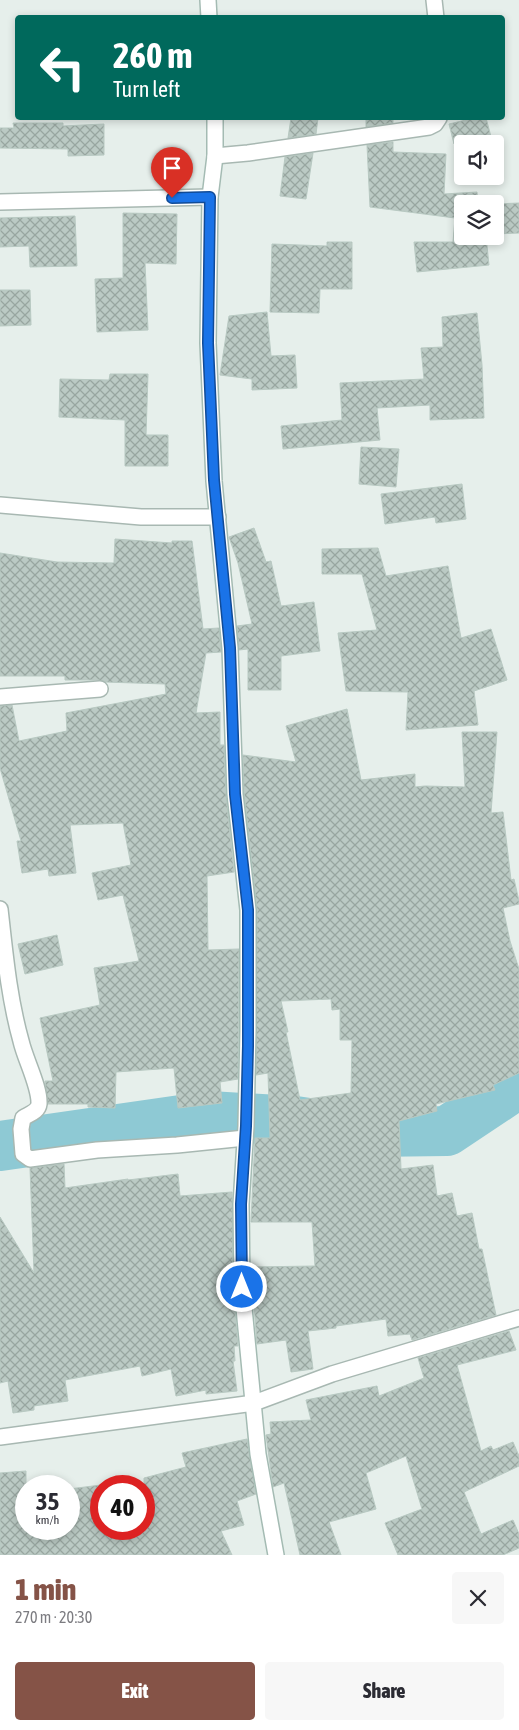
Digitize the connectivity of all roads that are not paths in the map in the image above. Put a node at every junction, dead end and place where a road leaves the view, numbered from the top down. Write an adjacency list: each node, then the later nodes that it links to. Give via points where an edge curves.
1 (208, 0): 3 (street)
2 (434, 0): 4 (street)
3 (210, 15)
4 (436, 15)
5 (215, 120): 7 (street)
6 (438, 120): 7 (street, via 429,127)
7 (215, 156): 8 (street)
8 (210, 197): 9 (street); 11 (street, via 208,343)
9 (0, 202)
10 (0, 505): 11 (street, via 141,517)
11 (218, 517): 15 (street, via 230,648 235,794 248,910)
12 (100, 689): 13 (street)
13 (0, 697)
14 (0, 909): 15 (street, via 12,1004 38,1094 39,1106 23,1118 23,1154 30,1159 98,1150 177,1145)
15 (246, 1132): 17 (street, via 241,1204 242,1287)
16 (519, 1318): 17 (street, via 332,1374)
17 (254, 1404): 18 (street); 19 (street, via 258,1454)
18 (0, 1437)
19 (276, 1555)

